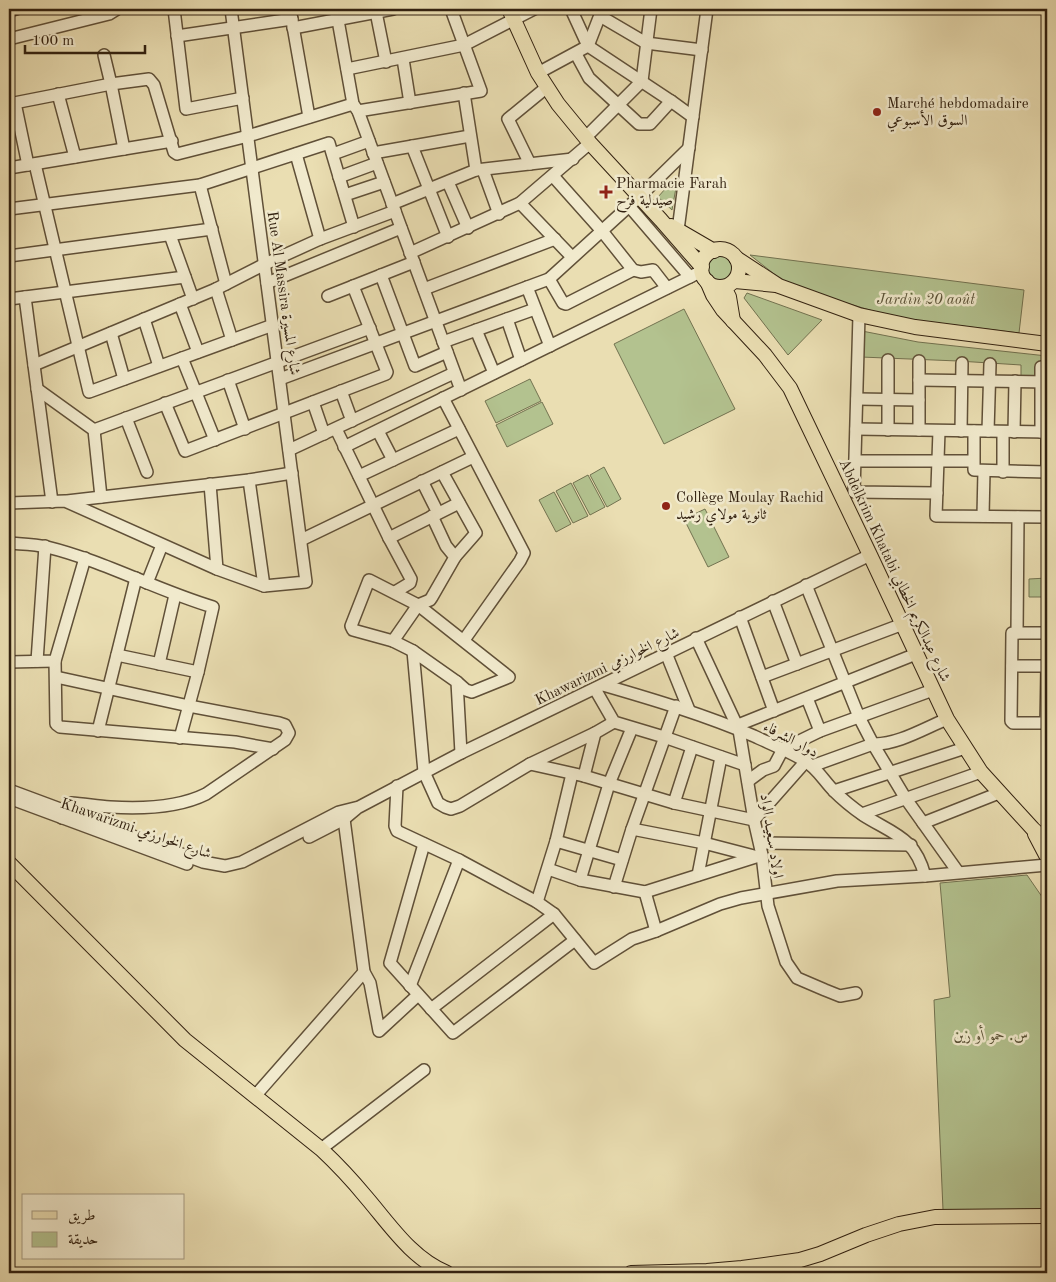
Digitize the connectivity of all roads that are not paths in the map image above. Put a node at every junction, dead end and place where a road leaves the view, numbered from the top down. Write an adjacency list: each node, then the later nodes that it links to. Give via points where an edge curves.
1 (16, 9): 11 (street)
2 (118, 9): 19 (street)
3 (174, 9): 18 (street)
4 (231, 9): 17 (street, Rue Al Massira شارع المسيرة)
5 (393, 9): 12 (street)
6 (451, 9): 21 (street)
7 (534, 9): 15 (street)
8 (571, 9): 22 (street)
9 (651, 9): 20 (street)
10 (707, 9): 23 (street)
11 (9, 10)
12 (376, 12): 14 (street); 27 (street)
13 (601, 12): 20 (street); 22 (street)
14 (337, 14): 16 (street); 28 (street)
15 (511, 14): 21 (street); 29 (main road)
16 (292, 19): 17 (street); 41 (street)
17 (233, 28): 18 (street); 35 (street, Rue Al Massira شارع المسيرة)
18 (177, 36): 35 (street, via 186,109)
19 (9, 39)
20 (646, 43): 23 (street); 30 (street)
21 (464, 46): 26 (street); 33 (street, via 481,90)
22 (588, 46): 24 (street); 30 (street)
23 (702, 50): 42 (street)
24 (576, 54): 29 (street); 39 (street, via 589,78)
25 (104, 55): 31 (street)
26 (402, 59): 27 (street); 37 (street)
27 (386, 62): 28 (street)
28 (347, 70): 40 (street)
29 (538, 73): 32 (main road)
30 (642, 81): 36 (street); 39 (street)
31 (111, 84): 34 (street); 46 (street, via 146,78 152,81); 50 (street)
32 (546, 87): 45 (main road); 56 (street, via 508,119)
33 (464, 93): 37 (street); 44 (street)
34 (58, 94): 38 (street); 53 (street)
35 (242, 98): 43 (street, Rue Al Massira شارع المسيرة)
36 (671, 101): 39 (street, via 652,122 644,125); 42 (street)
37 (410, 103): 40 (street)
38 (12, 104): 57 (street)
39 (617, 106): 45 (street)
40 (356, 108): 41 (street); 47 (street)
41 (309, 117): 43 (street)
42 (693, 118): 49 (street)
43 (248, 136): 46 (street, via 177,154); 59 (street, Rue Al Massira شارع المسيرة)
44 (470, 136): 48 (street); 60 (street)
45 (588, 140): 55 (street); 68 (main road)
46 (172, 141): 50 (street)
47 (369, 141): 52 (street); 54 (street)
48 (412, 146): 54 (street); 66 (street)
49 (689, 148): 68 (street); 79 (street)
50 (124, 149): 53 (street)
51 (296, 154): 52 (street, via 329,143); 59 (street); 83 (street)
52 (333, 154): 62 (street)
53 (75, 158): 57 (street)
54 (375, 158): 62 (street); 63 (street)
55 (573, 159): 56 (street); 61 (street)
56 (530, 164): 60 (street)
57 (32, 165): 58 (street); 70 (street)
58 (9, 168)
59 (252, 168): 65 (street); 91 (street, Rue Al Massira شارع المسيرة)
60 (479, 170): 64 (street); 73 (street)
61 (553, 176): 69 (street); 80 (street)
62 (339, 177): 67 (street)
63 (384, 182): 67 (street); 71 (street)
64 (448, 182): 66 (street); 77 (street)
65 (200, 185): 70 (street); 78 (street)
66 (429, 189): 71 (street); 82 (street)
67 (344, 195): 75 (street)
68 (634, 201): 74 (main road); 80 (street); 93 (street)
69 (520, 203): 73 (street); 84 (street)
70 (44, 205): 72 (street); 85 (street)
71 (394, 208): 75 (street); 76 (street)
72 (9, 209)
73 (499, 214): 77 (street)
74 (661, 220): 79 (main road); 93 (main road, Abdelkrim Khatabi شارع عبدالكريم الخطابي)
75 (354, 227): 83 (street)
76 (401, 228): 89 (street); 97 (street)
77 (468, 228): 82 (street)
78 (212, 229): 81 (street); 99 (street)
79 (678, 230): 86 (main road)
80 (602, 231): 88 (street); 92 (street)
81 (170, 235): 85 (street); 95 (street)
82 (448, 237): 89 (street)
83 (320, 239): 91 (street)
84 (555, 240): 88 (street); 104 (street)
85 (55, 250): 87 (street); 105 (street)
86 (714, 251): 90 (main road, via 726,250); 93 (main road, via 705,257)
87 (9, 256)
88 (572, 257): 96 (street)
89 (412, 258): 94 (street); 104 (street)
90 (736, 258): 98 (main road, via 739,267 737,277); 101 (main road)
91 (264, 264): 97 (street, Rue Al Massira شارع المسيرة); 99 (street)
92 (633, 270): 96 (street, via 566,304); 103 (street, via 653,270)
93 (700, 274): 98 (main road, via 715,286); 103 (street); 116 (main road, Abdelkrim Khatabi شارع عبدالكريم الخطابي)
94 (381, 275): 100 (street); 121 (street)
95 (185, 277): 105 (street); 108 (street)
96 (549, 279): 102 (street)
97 (267, 283): 117 (street, Rue Al Massira شارع المسيرة)
98 (729, 284): 101 (main road); 116 (main road)
99 (221, 286): 108 (street); 122 (street)
100 (353, 286): 106 (street); 118 (street)
101 (779, 286): 112 (main road)
102 (527, 287): 111 (street); 115 (street)
103 (667, 288): 125 (street)
104 (424, 290): 115 (street)
105 (65, 292): 107 (street); 126 (street)
106 (328, 296)
107 (25, 297): 109 (street); 136 (street)
108 (193, 298): 110 (street)
109 (9, 299)
110 (180, 304): 113 (street); 128 (street)
111 (536, 309): 114 (street); 125 (street)
112 (859, 314): 124 (main road, via 915,327); 154 (street)
113 (144, 319): 120 (street); 137 (street)
114 (507, 319): 119 (street); 130 (street)
115 (435, 320): 121 (street); 127 (street)
116 (734, 322): 211 (main road, Abdelkrim Khatabi شارع عبدالكريم الخطابي, via 790,388)
117 (273, 325): 122 (street); 133 (street, Rue Al Massira شارع المسيرة)
118 (370, 328): 123 (street); 133 (street)
119 (476, 330): 127 (street); 140 (street)
120 (111, 333): 126 (street); 141 (street)
121 (402, 333): 123 (street); 127 (street, via 415,367)
122 (232, 340): 128 (street)
123 (375, 343): 142 (street); 151 (street, via 387,373)
124 (1047, 344)
125 (550, 346): 130 (street)
126 (77, 347): 136 (street); 141 (street, via 89,392)
127 (445, 347): 139 (street)
128 (198, 352): 129 (street)
129 (182, 358): 137 (street); 152 (street)
130 (521, 360): 140 (street)
131 (888, 360): 155 (street)
132 (919, 361): 144 (street)
133 (277, 362): 142 (street, Rue Al Massira شارع المسيرة); 143 (street)
134 (962, 363): 145 (street)
135 (990, 364): 146 (street)
136 (34, 365): 149 (street)
137 (159, 366): 141 (street)
138 (1041, 367): 148 (street)
139 (454, 373): 150 (street); 161 (street)
140 (494, 373): 150 (street)
141 (124, 379)
142 (280, 379): 159 (street, Rue Al Massira شارع المسيرة)
143 (228, 380): 152 (street); 163 (street)
144 (919, 380): 145 (street); 156 (street)
145 (962, 380): 146 (street); 171 (street)
146 (989, 381): 147 (street); 173 (street)
147 (1015, 381): 148 (street); 174 (street)
148 (1044, 382): 175 (street)
149 (37, 390): 165 (street); 198 (street)
150 (460, 390): 153 (street)
151 (341, 391): 157 (street); 161 (street)
152 (196, 392): 158 (street); 177 (street)
153 (443, 398): 164 (street); 166 (street)
154 (857, 399): 155 (street); 167 (street)
155 (888, 400): 156 (street); 168 (street)
156 (919, 400): 169 (street)
157 (313, 402): 159 (street); 176 (street)
158 (165, 403): 160 (street); 177 (street, via 184,451)
159 (284, 413): 163 (street); 179 (street, Rue Al Massira شارع المسيرة)
160 (126, 418): 165 (street); 186 (street)
161 (352, 421): 162 (street)
162 (336, 428): 176 (street); 178 (street)
163 (245, 429): 177 (street)
164 (458, 429): 180 (street); 181 (street)
165 (94, 430): 196 (street)
166 (378, 430): 178 (street); 181 (street)
167 (856, 430): 168 (street); 182 (street)
168 (888, 430): 169 (street)
169 (919, 430): 170 (street)
170 (940, 431): 171 (street); 184 (street)
171 (961, 431): 172 (street)
172 (974, 431): 173 (street); 183 (street)
173 (988, 431): 174 (street)
174 (1009, 432): 175 (street); 189 (street)
175 (1045, 432): 190 (street)
176 (324, 434): 179 (street)
177 (215, 440)
178 (344, 447): 191 (street)
179 (289, 450): 187 (street, Rue Al Massira شارع المسيرة)
180 (473, 457): 188 (street); 228 (street, via 524,554)
181 (394, 460): 191 (street)
182 (855, 461): 184 (street); 195 (street, via 854,492)
183 (973, 461): 184 (street); 185 (street, via 974,470)
184 (938, 462): 195 (street)
185 (984, 471): 189 (street); 203 (street)
186 (147, 472)
187 (292, 472): 192 (street); 207 (street, Rue Al Massira شارع المسيرة)
188 (442, 472): 193 (street); 200 (street)
189 (1003, 472): 190 (street)
190 (1047, 472)
191 (359, 476): 201 (street)
192 (249, 480): 194 (street); 218 (street)
193 (422, 481): 201 (street); 202 (street)
194 (210, 484): 196 (street); 214 (street)
195 (937, 493): 203 (street, via 936,516)
196 (101, 497): 197 (street)
197 (65, 501): 198 (street); 209 (street)
198 (52, 502): 199 (street)
199 (9, 503)
200 (459, 503): 202 (street); 212 (street, via 476,534)
201 (373, 505): 206 (street); 207 (street)
202 (435, 514): 206 (street); 212 (street, via 446,546)
203 (983, 516): 204 (street)
204 (1018, 517): 205 (street); 225 (street)
205 (1047, 517)
206 (389, 538): 219 (street, via 411,581)
207 (301, 540): 218 (street, Rue Al Massira شارع المسيرة, via 306,582)
208 (9, 543): 210 (street)
209 (162, 545): 214 (street); 216 (street)
210 (45, 546): 213 (street); 237 (street)
211 (870, 555): 217 (street, Khawarizmi شارع الخوارزمي); 224 (main road, Abdelkrim Khatabi شارع عبدالكريم الخطابي)
212 (455, 557): 222 (street, via 430,600)
213 (85, 558): 215 (street); 235 (street)
214 (217, 569): 218 (street)
215 (136, 578): 216 (street); 234 (street)
216 (148, 583): 220 (street)
217 (806, 585): 221 (street, Khawarizmi شارع الخوارزمي); 231 (street)
218 (264, 586)
219 (395, 592): 222 (street); 229 (street, via 368,581 351,626 353,630)
220 (175, 595): 238 (street); 242 (street, via 213,607)
221 (773, 602): 223 (street, Khawarizmi شارع الخوارزمي); 239 (street)
222 (418, 605): 228 (street); 229 (street)
223 (740, 618): 227 (street, Khawarizmi شارع الخوارزمي); 244 (street)
224 (903, 624): 231 (street); 233 (main road, Abdelkrim Khatabi شارع عبدالكريم الخطابي)
225 (1017, 633): 226 (street); 240 (street, via 1012,633)
226 (1047, 633)
227 (696, 638): 232 (street, Khawarizmi شارع الخوارزمي); 259 (street, اولاد سـعيـد الواد)
228 (464, 640): 245 (street, via 509,676 472,692)
229 (393, 641): 230 (street)
230 (413, 651): 245 (street); 276 (street)
231 (832, 651): 239 (street); 246 (street)
232 (666, 653): 247 (street, Khawarizmi شارع الخوارزمي); 253 (street)
233 (916, 654): 246 (street); 249 (main road, Abdelkrim Khatabi شارع عبدالكريم الخطابي)
234 (117, 655): 238 (street); 248 (street)
235 (55, 660): 237 (street); 243 (street)
236 (9, 662): 237 (street)
237 (37, 662)
238 (159, 664): 242 (street)
239 (798, 664): 244 (street)
240 (1012, 666): 241 (street); 258 (street, via 1012,723)
241 (1047, 666): 258 (street)
242 (198, 672): 251 (street)
243 (56, 676): 248 (street); 261 (street, via 58,726)
244 (762, 677): 254 (street)
245 (457, 682): 271 (street)
246 (846, 683): 250 (street); 255 (street)
247 (599, 687): 252 (street, دوار الشرفاء); 257 (street); 271 (street, Khawarizmi شارع الخوارزمي)
248 (109, 688): 251 (street); 261 (street)
249 (933, 690): 255 (street); 256 (main road, Abdelkrim Khatabi شارع عبدالكريم الخطابي)
250 (807, 698): 254 (street); 262 (street)
251 (189, 706): 265 (street); 269 (street, via 285,725 288,737)
252 (676, 706): 253 (street, دوار الشرفاء); 264 (street)
253 (689, 710): 259 (street, دوار الشرفاء)
254 (774, 711): 259 (street)
255 (860, 717): 262 (street); 266 (street)
256 (947, 719): 266 (street, via 892,742); 268 (main road, Abdelkrim Khatabi شارع عبدالكريم الخطابي)
257 (614, 722): 260 (street); 263 (street)
258 (1046, 723)
259 (738, 727): 270 (street, دوار الشرفاء); 275 (street, اولاد سـعيـد الواد)
260 (632, 728): 264 (street); 281 (street)
261 (98, 731): 265 (street)
262 (820, 731): 270 (street)
263 (595, 733): 274 (street); 279 (street)
264 (664, 737): 267 (street); 286 (street)
265 (180, 738): 269 (street, via 235,742)
266 (873, 744): 273 (street); 278 (street)
267 (692, 747): 272 (street); 288 (street)
268 (965, 748): 277 (main road, Abdelkrim Khatabi شارع عبدالكريم الخطابي); 278 (street)
269 (272, 749): 290 (street, via 194,800 174,805 126,808 72,803)
270 (783, 749): 273 (street, دوار الشرفاء); 280 (street, via 774,766)
271 (461, 754): 276 (street, Khawarizmi شارع الخوارزمي)
272 (721, 757): 275 (street); 289 (street)
273 (809, 763): 283 (street, دوار الشرفاء); 293 (street)
274 (530, 764): 276 (street, via 451,809 438,803); 279 (street)
275 (745, 765): 280 (street, اولاد سـعيـد الواد)
276 (424, 772): 282 (street, Khawarizmi شارع الخوارزمي)
277 (981, 772): 285 (main road, Abdelkrim Khatabi شارع عبدالكريم الخطابي); 287 (street)
278 (889, 774): 283 (street); 287 (street)
279 (578, 775): 281 (street); 296 (street)
280 (748, 781): 293 (street, اولاد سـعيـد الواد)
281 (609, 784): 286 (street); 300 (street)
282 (397, 786): 292 (street, Khawarizmi شارع الخوارزمي); 297 (street, via 396,829)
283 (834, 791): 291 (street, دوار الشرفاء)
284 (9, 793): 290 (street, Khawarizmi شارع الخوارزمي)
285 (999, 793): 294 (street); 302 (main road, Abdelkrim Khatabi شارع عبدالكريم الخطابي, via 1033,829)
286 (643, 796): 288 (street); 295 (street)
287 (906, 799): 291 (street); 294 (street)
288 (674, 803): 289 (street)
289 (710, 812): 293 (street); 298 (street)
290 (64, 814): 292 (street, Khawarizmi شارع الخوارزمي, via 134,840 225,866 282,846)
291 (862, 814): 299 (street, دوار الشرفاء)
292 (342, 816): 318 (street)
293 (754, 820): 301 (street, اولاد سـعيـد الواد)
294 (923, 823): 307 (street)
295 (632, 828): 298 (street); 304 (street)
296 (556, 841): 300 (street); 306 (street)
297 (424, 844): 303 (street); 319 (street, via 390,960 392,968)
298 (704, 844): 301 (street); 308 (street)
299 (911, 845): 301 (street); 309 (street, دوار الشرفاء)
300 (588, 851): 304 (street); 310 (street)
301 (759, 852): 308 (street); 313 (street, اولاد سـعيـد الواد)
302 (1047, 856): 307 (street)
303 (459, 860): 314 (street); 319 (street)
304 (622, 860): 311 (street)
305 (9, 863): 323 (main road, via 185,1040)
306 (548, 869): 310 (street); 314 (street)
307 (958, 872): 309 (street)
308 (698, 875): 312 (street)
309 (925, 876): 313 (street, via 837,881)
310 (580, 880): 311 (street)
311 (614, 887): 312 (street)
312 (645, 892): 316 (street)
313 (766, 893): 316 (street, via 720,904); 320 (street, اولاد سـعيـد الواد, via 786,962 797,978 840,996)
314 (537, 902): 315 (street)
315 (554, 914): 317 (street); 321 (street)
316 (656, 931): 317 (street, via 627,941 594,963)
317 (575, 940): 321 (street, via 453,1033)
318 (364, 972): 319 (street, via 370,984 379,1031); 323 (street)
319 (414, 991): 321 (street)
320 (856, 993)
321 (431, 1009)
322 (424, 1070): 324 (street)
323 (255, 1096): 324 (main road)
324 (321, 1149): 326 (main road, via 413,1250 429,1264)
325 (1047, 1216): 327 (main road, via 935,1217 899,1224 800,1260 724,1270)
326 (447, 1273)
327 (631, 1273)

